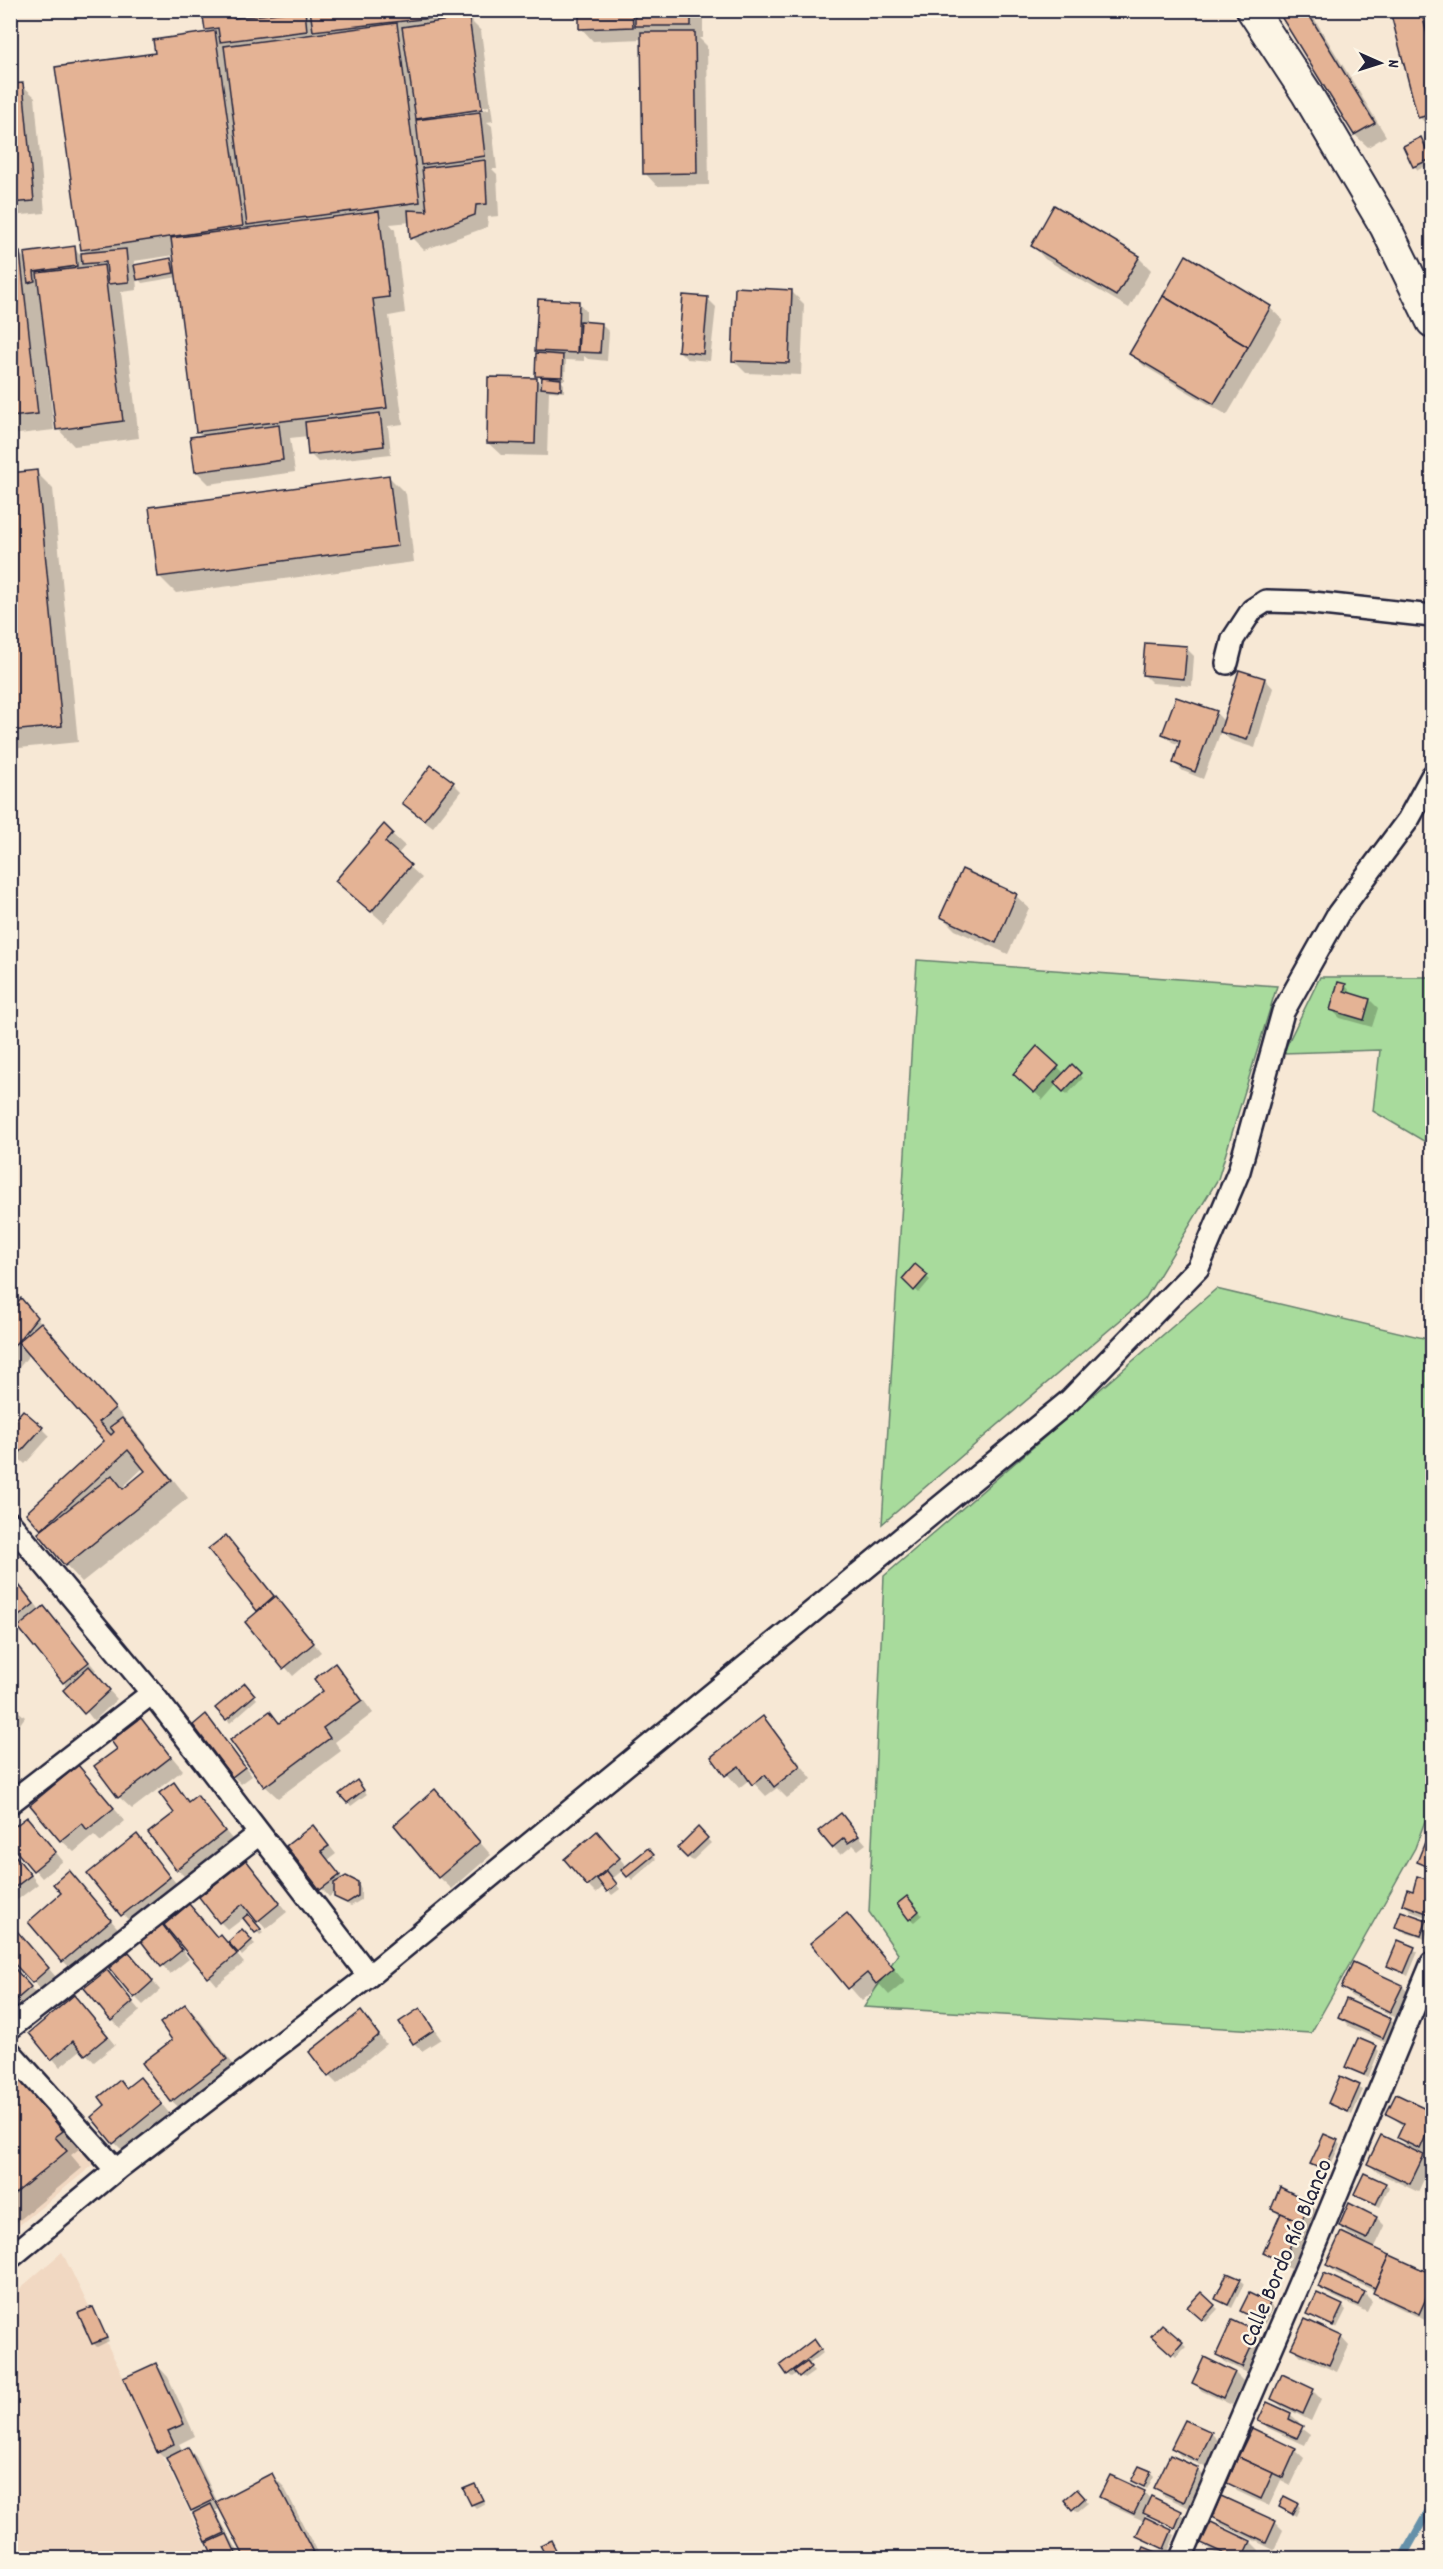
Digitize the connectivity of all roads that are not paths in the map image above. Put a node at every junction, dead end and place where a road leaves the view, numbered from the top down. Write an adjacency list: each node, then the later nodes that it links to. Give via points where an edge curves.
1 (1252, 10): 2 (main road, via 1385,226)
2 (1432, 322)
3 (1432, 616): 4 (street, via 1266,601 1252,610 1233,639)
4 (1227, 663)
5 (1432, 776): 11 (street, via 1408,820 1338,914 1283,1012 1239,1171 1198,1268 1070,1400)
6 (10, 1523): 7 (street)
7 (152, 1693): 8 (street); 9 (street)
8 (10, 1803)
9 (260, 1834): 11 (street); 12 (street)
10 (1432, 1963): 16 (street, Calle Bordo Río Blanco)
11 (369, 1976): 14 (street)
12 (10, 2028)
13 (10, 2052): 14 (street)
14 (116, 2170): 15 (street)
15 (10, 2258)
16 (1181, 2559)

